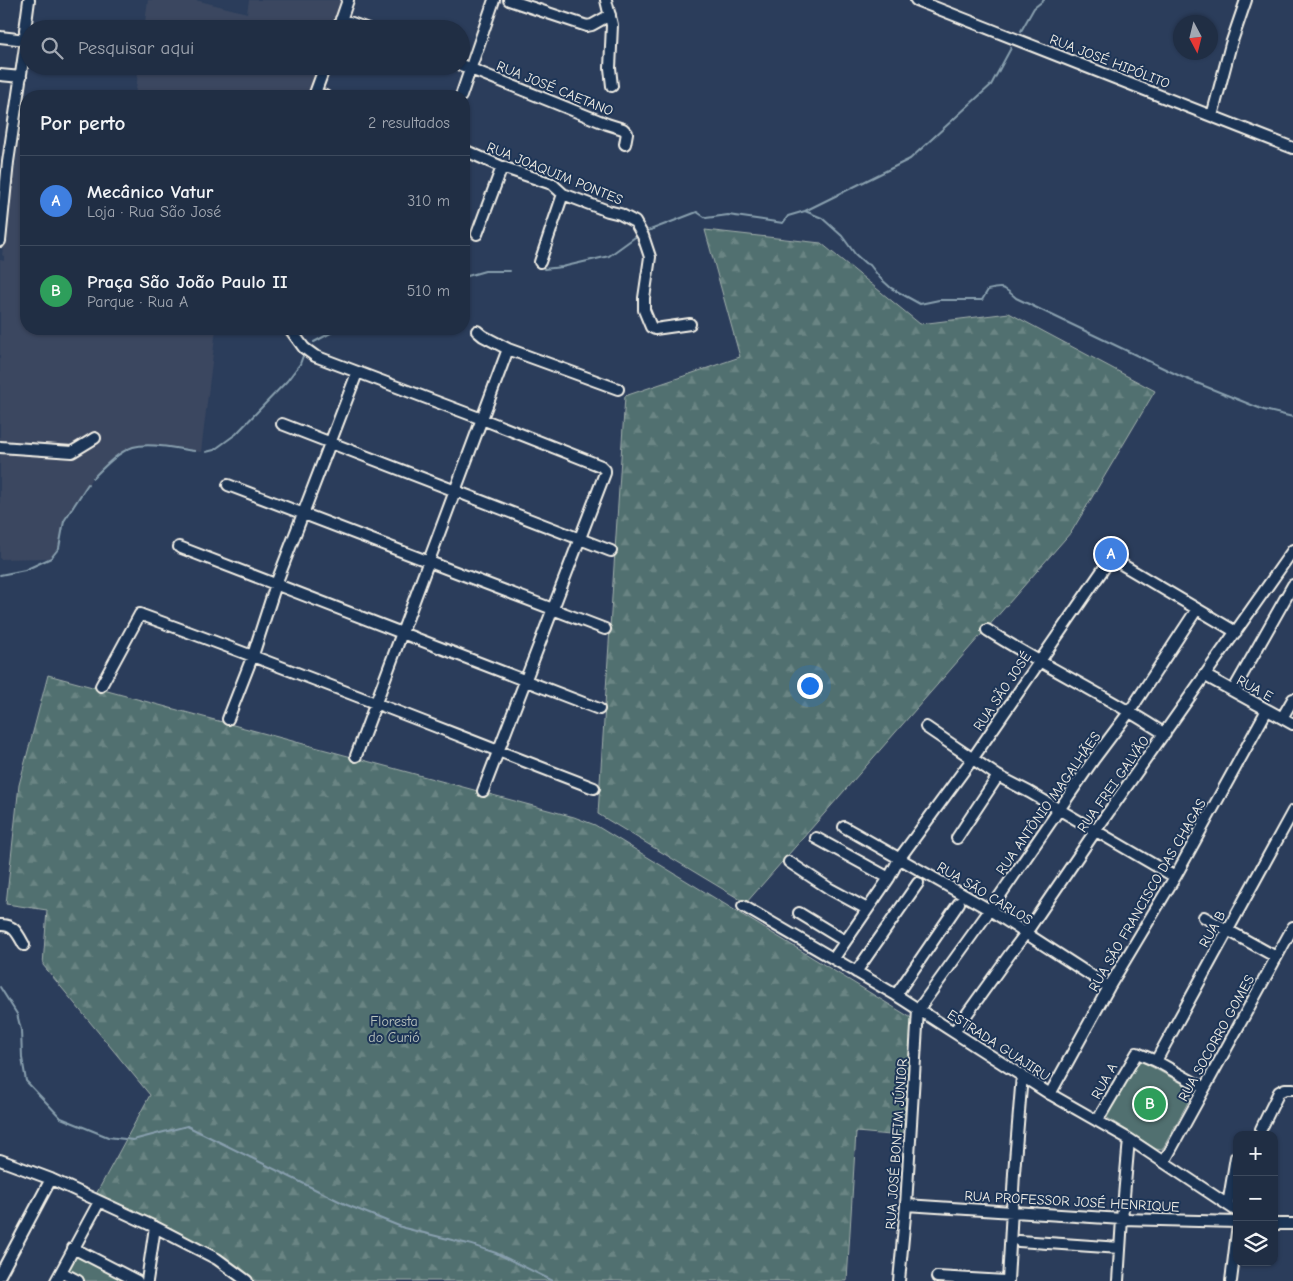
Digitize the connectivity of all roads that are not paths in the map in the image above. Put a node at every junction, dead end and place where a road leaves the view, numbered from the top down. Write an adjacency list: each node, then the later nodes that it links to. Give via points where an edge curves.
1 (33, 0): 9 (street); 10 (street)
2 (348, 0): 11 (street)
3 (494, 0): 14 (street)
4 (509, 0): 8 (street, via 587,26)
5 (606, 0): 8 (street)
6 (916, 0): 23 (street, RUA JOSÉ HIPÓLITO)
7 (1246, 0): 23 (street)
8 (610, 15): 20 (street)
9 (28, 20)
10 (32, 20)
11 (341, 20)
12 (0, 37): 13 (street)
13 (20, 37)
14 (470, 57)
15 (470, 69): 24 (street, RUA JOSÉ CAETANO, via 622,129 627,133)
16 (323, 75): 21 (street)
17 (465, 75): 22 (street)
18 (0, 76): 19 (street)
19 (21, 77): 27 (street)
20 (612, 86)
21 (319, 90)
22 (462, 90)
23 (1212, 116): 25 (street, RUA JOSÉ HIPÓLITO)
24 (625, 144)
25 (1293, 148)
26 (470, 153): 28 (street, RUA JOAQUIM PONTES)
27 (4, 161): 31 (street)
28 (502, 167): 29 (street, RUA JOAQUIM PONTES, via 552,184); 30 (street)
29 (562, 194): 32 (street); 33 (street, RUA JOAQUIM PONTES, via 634,222 649,252 644,298 647,320 655,329)
30 (477, 234)
31 (0, 241)
32 (540, 262)
33 (690, 324)
34 (477, 331): 36 (street)
35 (294, 335): 37 (street, via 310,353)
36 (508, 349): 38 (street); 39 (street)
37 (357, 372): 39 (street); 42 (street)
38 (618, 389)
39 (482, 419): 45 (street); 47 (street, via 604,468 605,473)
40 (282, 424): 42 (street)
41 (95, 438): 43 (street, via 72,452)
42 (330, 443): 45 (street); 46 (street)
43 (0, 447)
44 (228, 485): 46 (street)
45 (455, 491): 47 (street); 51 (street)
46 (303, 514): 51 (street); 52 (street)
47 (580, 538): 49 (street); 54 (street)
48 (179, 547): 52 (street)
49 (612, 550)
50 (1293, 550): 58 (street, RUA FREI GALVÃO)
51 (428, 562): 54 (street); 59 (street)
52 (276, 584): 59 (street); 60 (street)
53 (1293, 585): 65 (street)
54 (553, 609): 56 (street); 63 (street)
55 (1197, 609): 58 (street, RUA SÃO JOSÉ); 61 (street, RUA SÃO JOSÉ, via 1112,558); 70 (street, RUA ANTÔNIO MAGALHÃES)
56 (605, 629)
57 (987, 630): 61 (street)
58 (1236, 632): 62 (street, RUA FREI GALVÃO)
59 (402, 633): 63 (street); 67 (street)
60 (253, 655): 64 (street, via 140,614); 67 (street); 72 (street)
61 (1039, 662): 70 (street); 78 (street, RUA SÃO JOSÉ)
62 (1204, 675): 65 (street, RUA E); 75 (street, RUA FREI GALVÃO)
63 (526, 680): 68 (street); 76 (street)
64 (101, 686)
65 (1233, 692): 69 (street, RUA E)
66 (1293, 698): 71 (street)
67 (376, 704): 76 (street); 77 (street)
68 (599, 708)
69 (1267, 710): 71 (street, RUA E); 90 (street, RUA SÃO FRANCISCO DAS CHAGAS)
70 (1130, 711): 75 (street); 82 (street, RUA ANTÔNIO MAGALHÃES)
71 (1282, 718): 73 (street, RUA E)
72 (228, 719)
73 (1293, 724)
74 (926, 727): 78 (street)
75 (1165, 734): 85 (street, RUA FREI GALVÃO)
76 (498, 751): 80 (street); 81 (street)
77 (356, 756)
78 (974, 758): 79 (street); 88 (street, RUA SÃO JOSÉ)
79 (998, 776): 82 (street); 87 (street)
80 (594, 788)
81 (483, 791)
82 (1059, 810): 85 (street); 96 (street, RUA ANTÔNIO MAGALHÃES)
83 (1293, 811): 101 (street, RUA B)
84 (844, 827): 88 (street, RUA SÃO CARLOS)
85 (1096, 830): 90 (street); 102 (street, RUA FREI GALVÃO)
86 (816, 838): 91 (street)
87 (956, 838)
88 (899, 860): 91 (street, RUA SÃO JOSÉ); 96 (street, RUA SÃO CARLOS)
89 (789, 862): 95 (street)
90 (1175, 876): 109 (street, RUA SÃO FRANCISCO DAS CHAGAS)
91 (889, 878): 95 (street, RUA SÃO JOSÉ)
92 (918, 883): 108 (street)
93 (959, 903): 110 (street)
94 (743, 906): 107 (street, ESTRADA GUAJIRU)
95 (867, 909): 104 (street, RUA SÃO JOSÉ)
96 (990, 910): 102 (street, RUA SÃO CARLOS); 111 (street, RUA ANTÔNIO MAGALHÃES)
97 (799, 913): 104 (street)
98 (1204, 917): 101 (street)
99 (0, 925): 105 (street, via 13,928)
100 (1293, 927): 103 (street, RUA SOCORRO GOMES)
101 (1227, 930): 106 (street); 113 (street, RUA B)
102 (1026, 933): 109 (street, RUA SÃO CARLOS); 112 (street, RUA FREI GALVÃO)
103 (1290, 939): 106 (street, RUA SOCORRO GOMES)
104 (845, 941): 107 (street, RUA SÃO JOSÉ)
105 (24, 946)
106 (1276, 957): 115 (street, RUA SOCORRO GOMES)
107 (834, 958): 108 (street, ESTRADA GUAJIRU)
108 (856, 972): 110 (street, ESTRADA GUAJIRU)
109 (1109, 987): 117 (street, RUA SÃO FRANCISCO DAS CHAGAS)
110 (896, 995): 111 (street, ESTRADA GUAJIRU)
111 (918, 1010): 112 (street, ESTRADA GUAJIRU); 126 (street, RUA JOSÉ BONFIM JÚNIOR)
112 (954, 1032): 114 (street, ESTRADA GUAJIRU)
113 (1156, 1061): 115 (street); 118 (street, RUA A, via 1139,1053 1134,1055)
114 (1022, 1075): 117 (street, ESTRADA GUAJIRU); 128 (street)
115 (1204, 1088): 122 (street, RUA SOCORRO GOMES)
116 (1293, 1089): 119 (street, via 1279,1092)
117 (1050, 1094): 118 (street, ESTRADA GUAJIRU)
118 (1097, 1121): 120 (street, ESTRADA GUAJIRU)
119 (1261, 1129)
120 (1129, 1139): 122 (street, ESTRADA GUAJIRU); 129 (street)
121 (0, 1160): 124 (street)
122 (1164, 1162): 127 (street, ESTRADA GUAJIRU)
123 (1235, 1176): 127 (street)
124 (51, 1179): 125 (street); 138 (street)
125 (99, 1202): 133 (street); 135 (street)
126 (906, 1205): 128 (street, RUA PROFESSOR JOSÉ HENRIQUE); 145 (street, RUA JOSÉ BONFIM JÚNIOR)
127 (1232, 1208)
128 (1012, 1211): 129 (street, RUA PROFESSOR JOSÉ HENRIQUE); 146 (street)
129 (1122, 1220): 130 (street, RUA PROFESSOR JOSÉ HENRIQUE); 136 (street)
130 (1233, 1222)
131 (1278, 1224): 132 (street)
132 (1293, 1224)
133 (156, 1227): 143 (street); 144 (street, via 217,1259)
134 (1019, 1241): 136 (street)
135 (73, 1248): 139 (street); 142 (street)
136 (1120, 1248): 147 (street)
137 (1233, 1265): 148 (street)
138 (0, 1275)
139 (58, 1277): 141 (street)
140 (937, 1277): 146 (street)
141 (78, 1281)
142 (137, 1281)
143 (147, 1281)
144 (247, 1281)
145 (899, 1281)
146 (1007, 1281)
147 (1118, 1281)
148 (1231, 1281)

